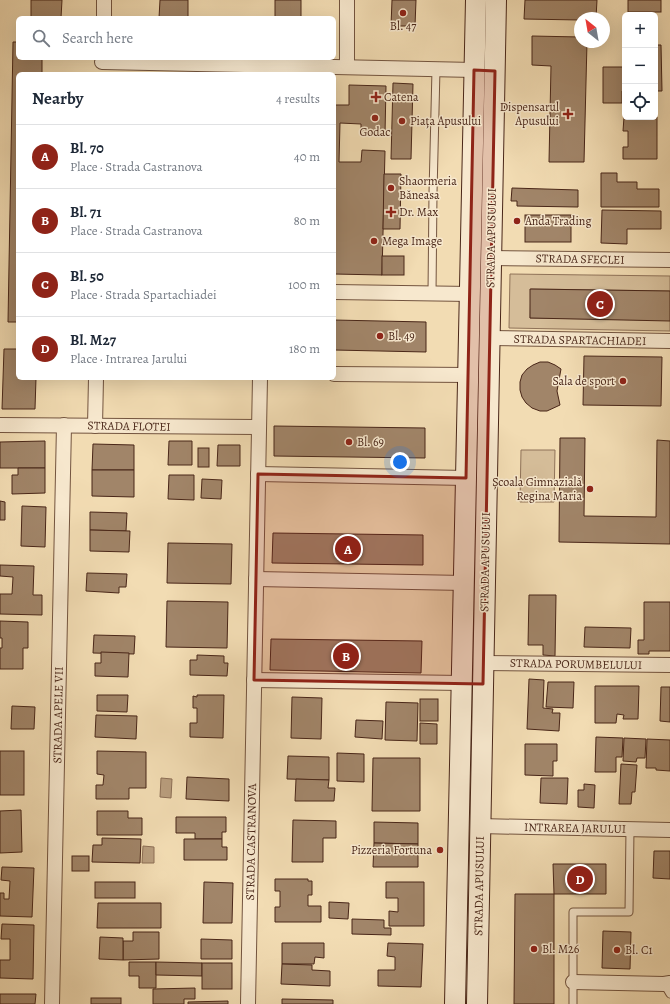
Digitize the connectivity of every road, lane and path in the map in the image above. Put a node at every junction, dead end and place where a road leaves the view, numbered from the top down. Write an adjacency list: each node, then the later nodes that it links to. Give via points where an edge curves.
1 (104, 0): 5 (street)
2 (347, 0): 7 (street)
3 (476, 0): 10 (main road, STRADA APUSULUI)
4 (496, 0): 11 (main road, STRADA APUSULUI)
5 (104, 16)
6 (102, 65): 9 (street)
7 (346, 67): 8 (street); 9 (street)
8 (436, 69): 10 (street); 16 (lane)
9 (284, 70)
10 (474, 70): 11 (main road); 12 (main road, STRADA APUSULUI)
11 (495, 71): 13 (main road, STRADA APUSULUI)
12 (470, 257): 13 (main road); 17 (main road, STRADA APUSULUI)
13 (490, 258): 14 (street, STRADA SFECLEI); 18 (main road, STRADA APUSULUI)
14 (670, 260)
15 (336, 292): 16 (street, STRADA APUSULUI)
16 (432, 294): 17 (street, STRADA APUSULUI)
17 (470, 294): 18 (main road); 22 (main road, STRADA APUSULUI)
18 (490, 295): 19 (main road, STRADA APUSULUI)
19 (489, 338): 20 (street, STRADA SPARTACHIADEI); 33 (main road, STRADA APUSULUI)
20 (670, 341)
21 (336, 374): 22 (street)
22 (468, 375): 30 (main road, STRADA APUSULUI)
23 (96, 380): 27 (street)
24 (260, 380): 28 (street, STRADA CASTRANOVA)
25 (0, 425): 26 (street, STRADA FLOTEI)
26 (64, 425): 27 (street, STRADA FLOTEI); 44 (street, STRADA APELE VII)
27 (95, 426): 28 (street, STRADA FLOTEI)
28 (259, 427): 29 (street, STRADA CASTRANOVA)
29 (258, 474): 30 (street); 31 (street, STRADA CASTRANOVA)
30 (466, 478): 32 (main road, STRADA APUSULUI)
31 (256, 579): 32 (street); 36 (street, STRADA CASTRANOVA)
32 (464, 583): 33 (main road); 37 (main road, STRADA APUSULUI)
33 (484, 583): 34 (main road, STRADA APUSULUI)
34 (483, 663): 35 (street, STRADA PORUMBELULUI); 38 (main road, STRADA APUSULUI)
35 (670, 665)
36 (254, 680): 37 (street); 45 (street, STRADA CASTRANOVA)
37 (462, 683): 38 (main road); 46 (main road, STRADA APUSULUI)
38 (482, 684): 39 (main road, STRADA APUSULUI)
39 (480, 826): 40 (street, INTRAREA JARULUI); 47 (main road, STRADA APUSULUI)
40 (630, 829): 41 (street, INTRAREA JARULUI); 42 (lane, via 629,912 573,912)
41 (670, 830)
42 (573, 982): 43 (street); 48 (lane)
43 (668, 987)
44 (52, 1004)
45 (248, 1004)
46 (455, 1004)
47 (477, 1004)
48 (573, 1004)

